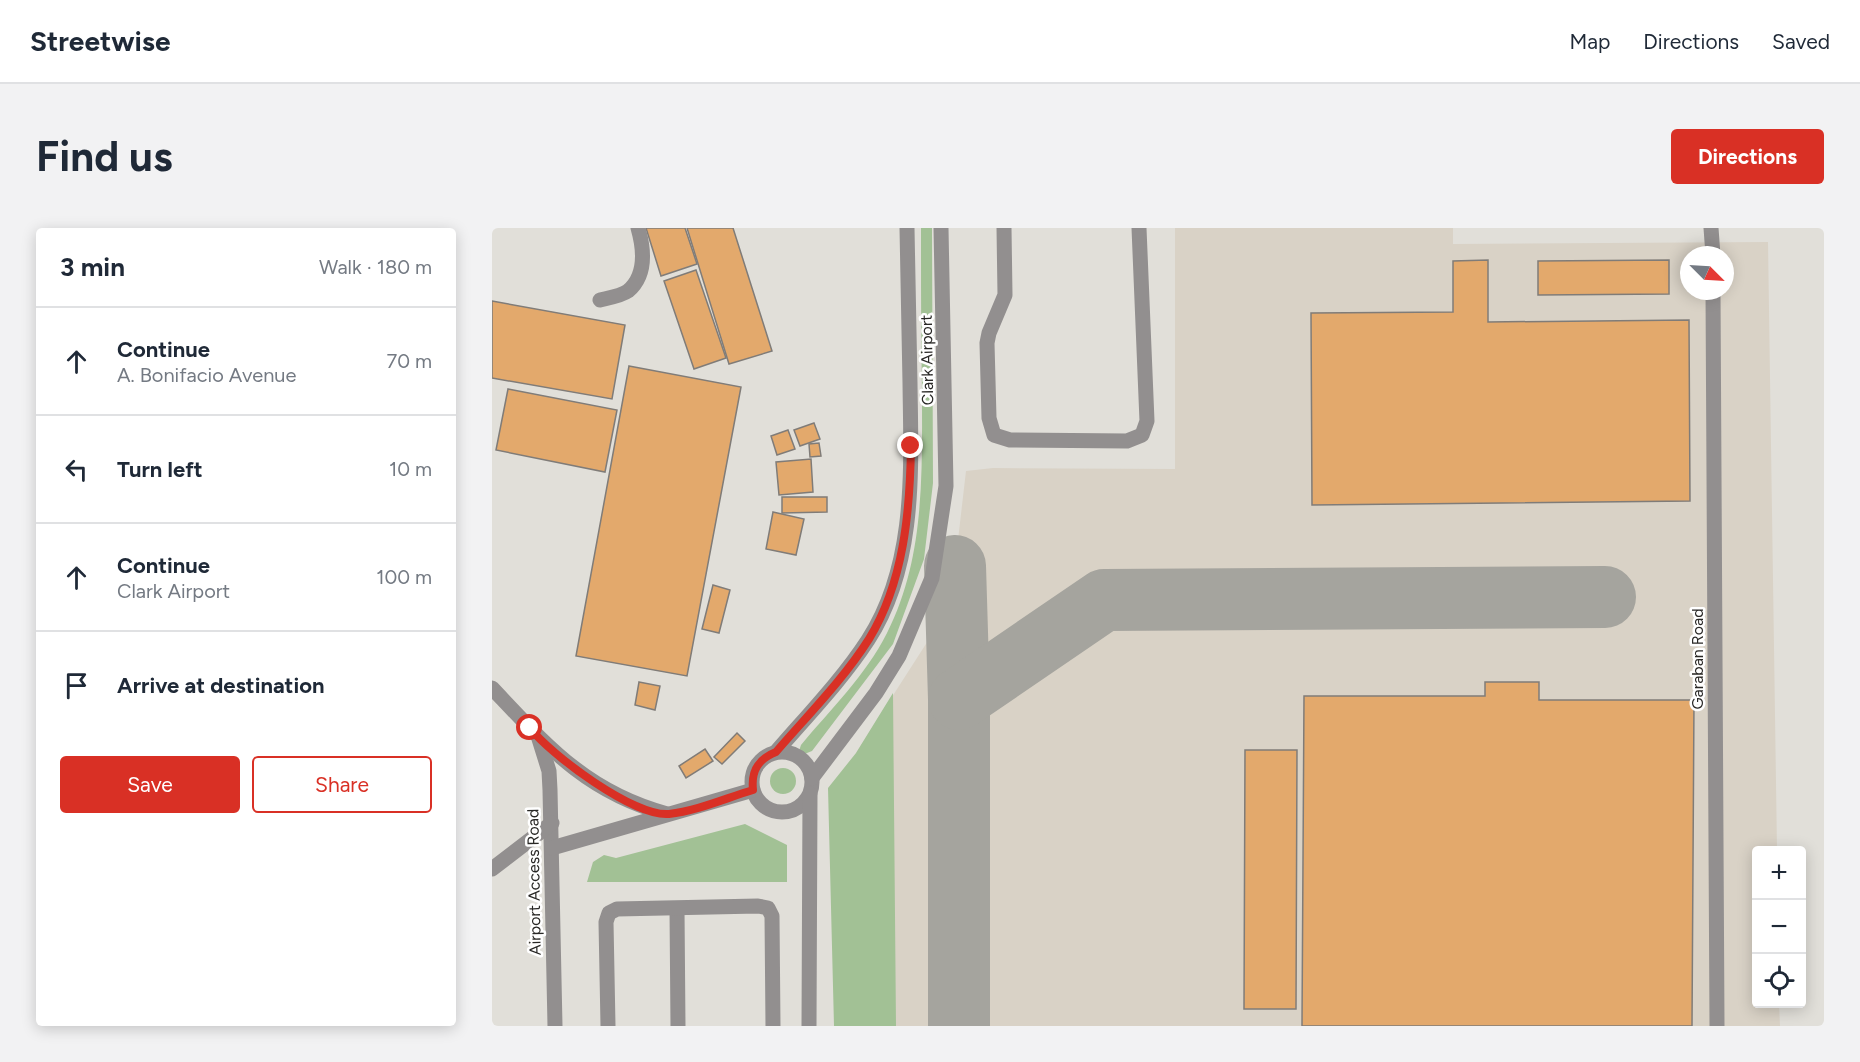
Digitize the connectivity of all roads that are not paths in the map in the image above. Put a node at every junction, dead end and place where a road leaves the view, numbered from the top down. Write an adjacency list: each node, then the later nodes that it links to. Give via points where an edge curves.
1 (638, 228): 8 (street, via 644,249 640,274 627,292)
2 (907, 228): 12 (street, Clark Airport, via 910,490 896,574 884,611 869,639)
3 (941, 228): 13 (street, Clark Airport, via 946,486 932,578 899,656)
4 (1004, 228): 5 (street, via 1005,295 987,343 989,418 994,435 1010,440 1127,441 1142,435 1147,420)
5 (1139, 228)
6 (1711, 228): 7 (street)
7 (1712, 246)
8 (600, 300)
9 (1713, 300): 25 (street, Garaban Road)
10 (492, 688): 11 (street)
11 (539, 739): 15 (street, via 594,783); 16 (street, Airport Access Road, via 549,771)
12 (776, 752): 13 (street, via 795,754 803,760); 14 (street, via 760,761)
13 (811, 786): 14 (street, via 798,807 782,812 765,807); 24 (street)
14 (753, 790): 15 (street)
15 (667, 814): 17 (street)
16 (552, 823): 17 (street, Airport Access Road); 18 (street)
17 (552, 848): 20 (street, Airport Access Road)
18 (492, 869)
19 (677, 909): 21 (street, via 617,909 609,913); 22 (street); 23 (street, via 768,908 772,916)
20 (555, 1026)
21 (608, 1026)
22 (678, 1026)
23 (773, 1026)
24 (809, 1026)
25 (1717, 1026)

